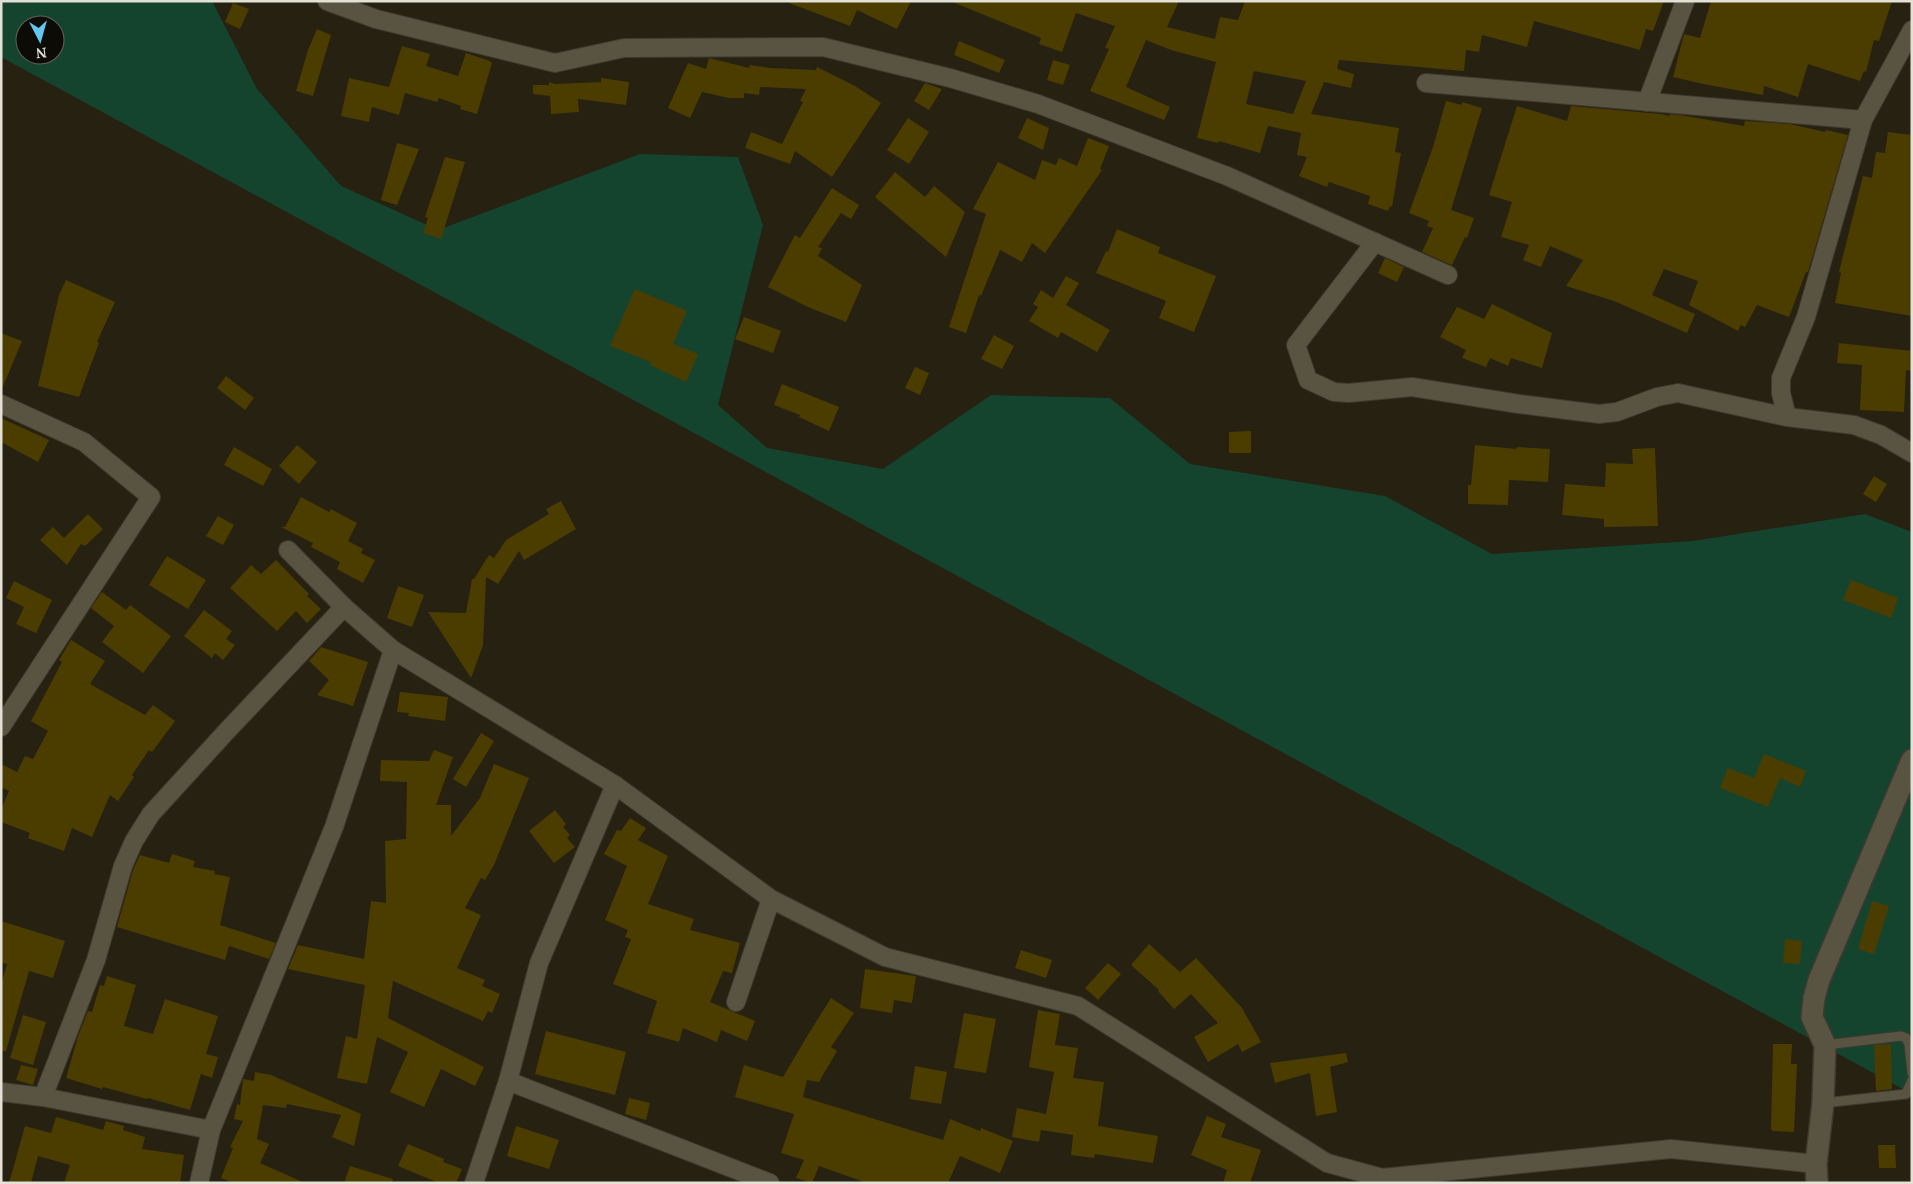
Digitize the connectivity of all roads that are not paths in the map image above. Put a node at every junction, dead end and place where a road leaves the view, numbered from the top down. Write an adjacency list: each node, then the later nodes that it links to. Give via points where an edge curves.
1 (327, 1): 7 (street, via 376,19 555,63 624,48 824,47 1038,104 1226,176)
2 (1685, 1): 5 (street)
3 (1912, 30): 6 (street)
4 (1426, 83): 5 (street)
5 (1647, 102): 6 (street)
6 (1863, 120): 10 (street, via 1806,317 1781,378)
7 (1376, 242): 8 (street); 10 (street, via 1296,345 1308,380 1334,392 1412,386 1599,414 1617,412 1678,393)
8 (1448, 275)
9 (1, 404): 15 (street, via 84,442 151,496)
10 (1787, 417): 11 (street, via 1854,426 1881,435)
11 (1912, 453)
12 (288, 550): 13 (street)
13 (344, 607): 14 (street); 25 (street, via 151,814 134,841 123,866 96,960)
14 (393, 650): 17 (street); 27 (street, via 334,827)
15 (1, 727)
16 (1912, 760): 20 (street, via 1819,980 1812,1018)
17 (615, 785): 18 (street); 23 (street, via 539,964)
18 (771, 899): 19 (street); 29 (street, via 885,956 1078,1006 1327,1164)
19 (736, 1002)
20 (1825, 1044): 21 (lane, via 1901,1036 1909,1044); 26 (street)
21 (1912, 1073)
22 (1912, 1080): 26 (lane, via 1906,1094)
23 (508, 1081): 31 (street); 32 (street)
24 (1, 1092): 25 (street)
25 (43, 1097): 27 (street)
26 (1823, 1103): 28 (street)
27 (211, 1130): 30 (street)
28 (1816, 1173): 29 (street, via 1671,1149)
29 (1382, 1180)
30 (199, 1183)
31 (474, 1183)
32 (770, 1183)

